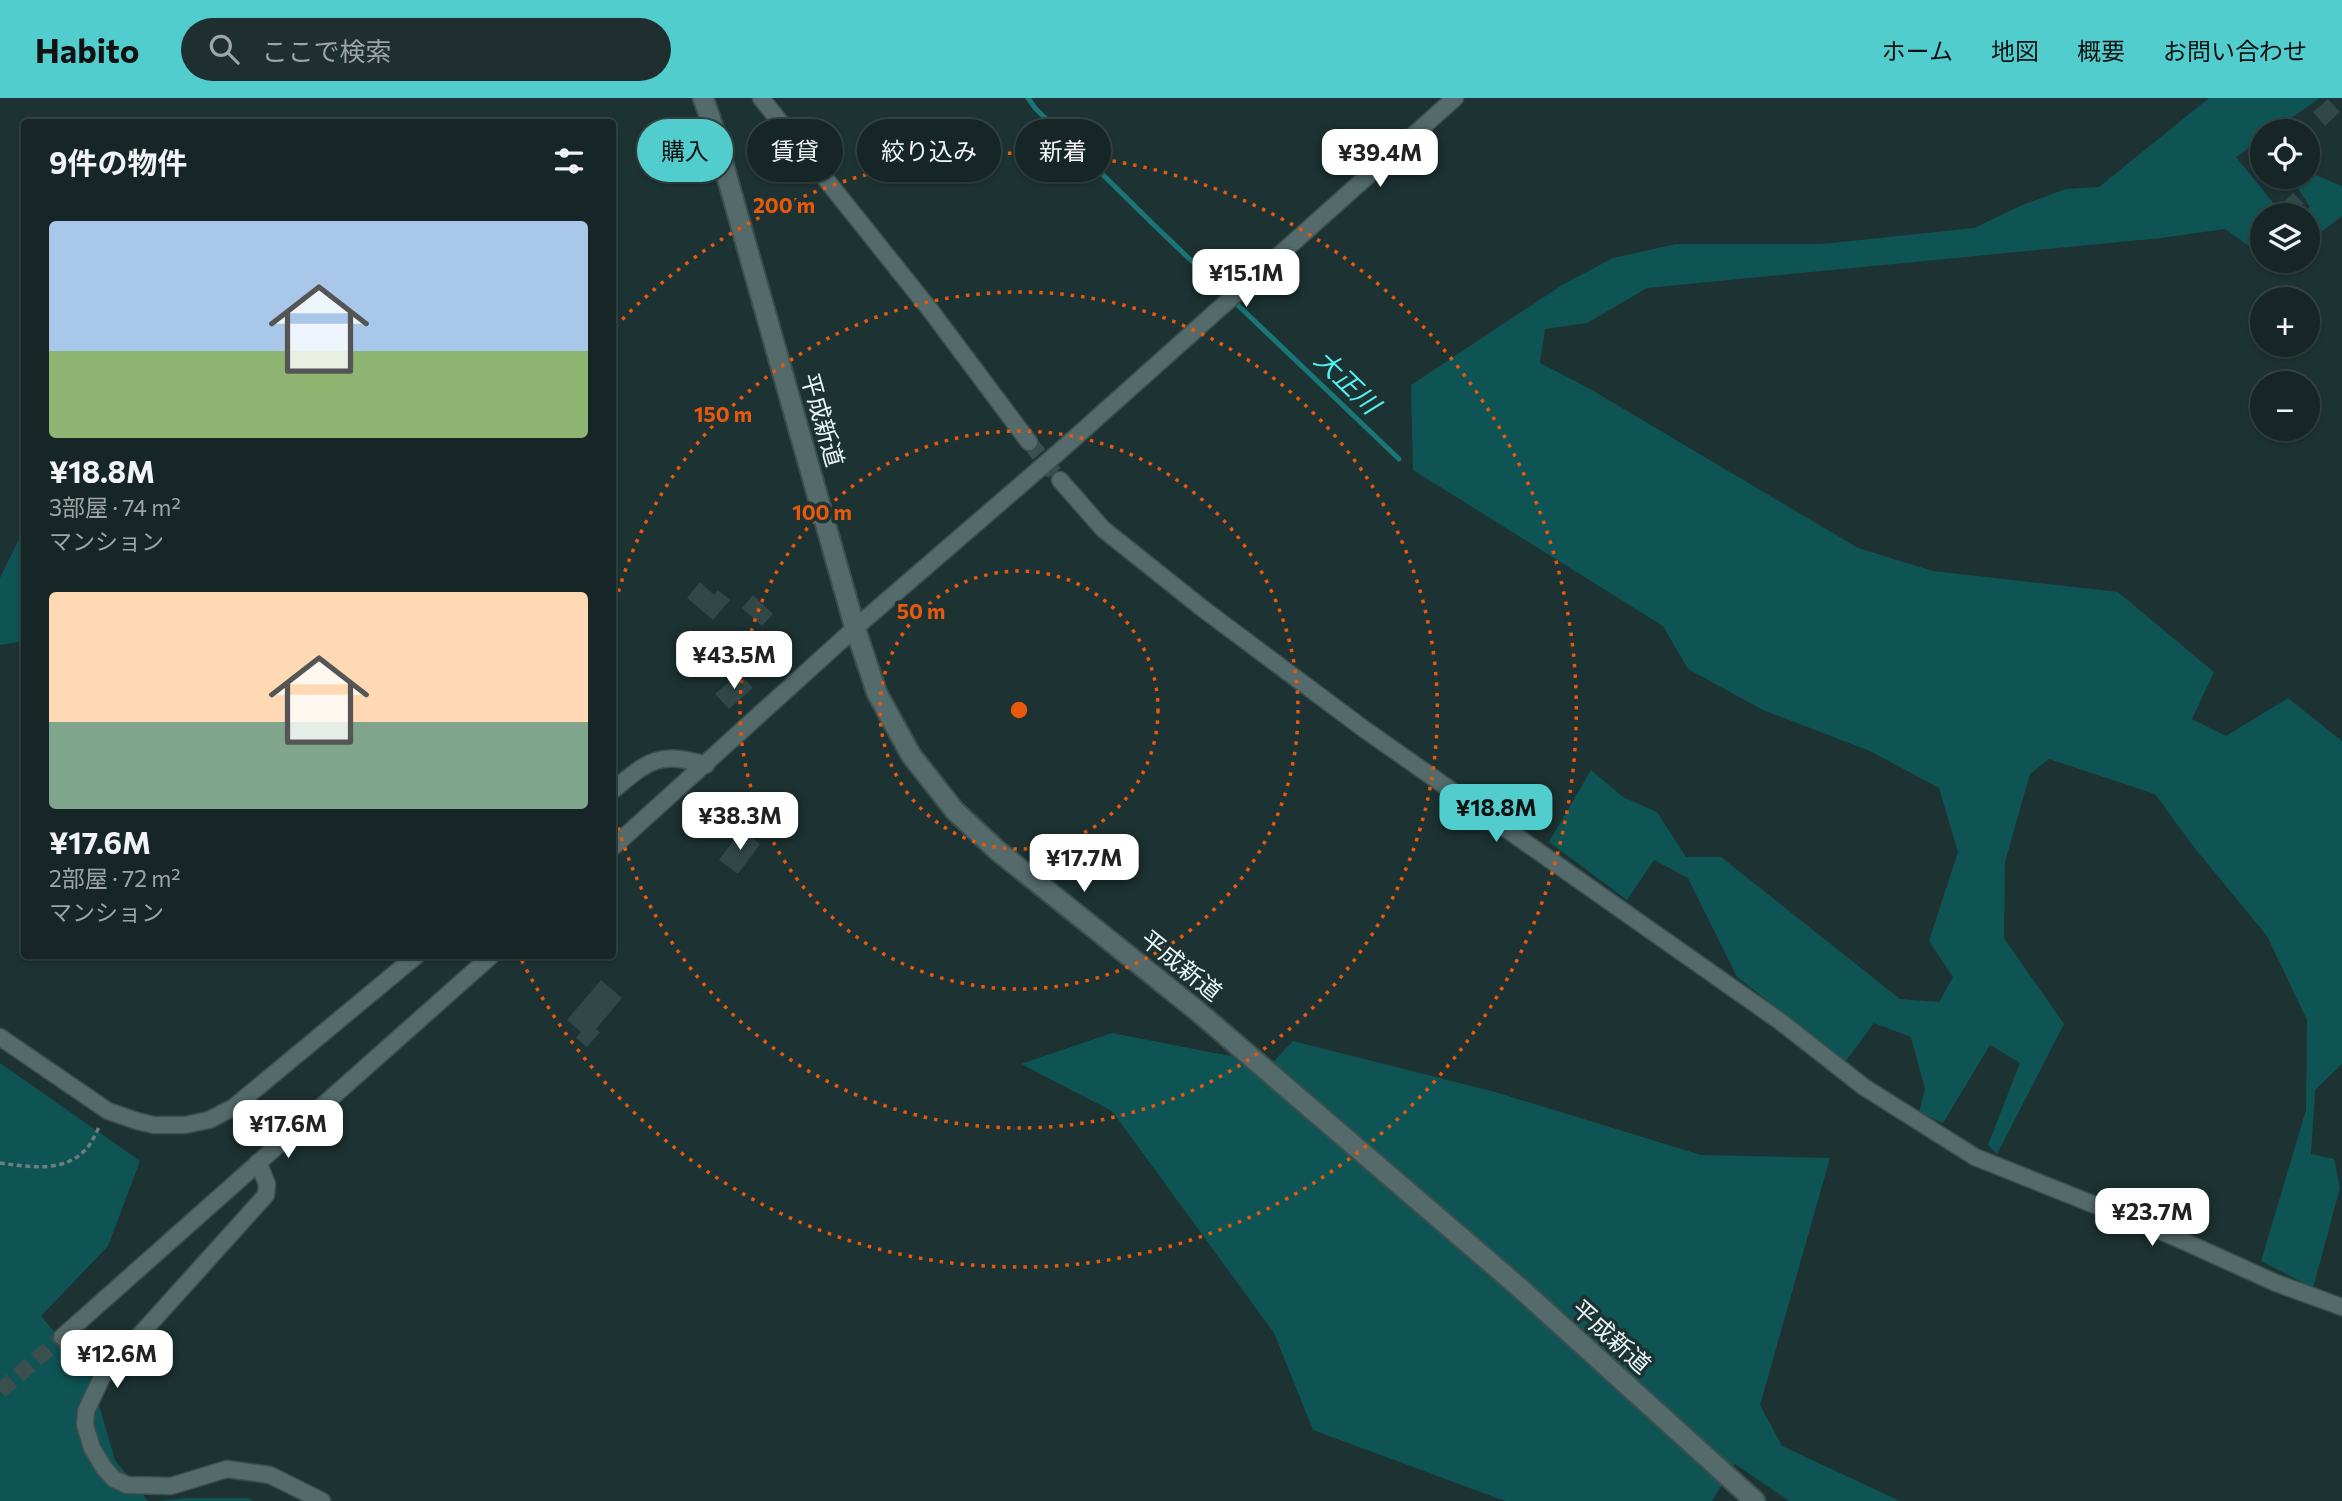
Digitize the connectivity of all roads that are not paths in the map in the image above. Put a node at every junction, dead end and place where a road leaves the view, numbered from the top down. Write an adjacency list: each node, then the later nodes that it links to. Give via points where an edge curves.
1 (703, 98): 6 (street, 平成新道)
2 (761, 98): 4 (street)
3 (1455, 98): 6 (street)
4 (1029, 442)
5 (1060, 480): 14 (street, via 1103,529 1202,608 1364,729 1770,1014 1864,1087 1975,1157)
6 (855, 628): 7 (street); 17 (street, 平成新道, via 883,704 911,755 955,811 1195,1009 1520,1288)
7 (706, 765): 8 (street, via 681,757 656,759); 9 (street)
8 (616, 788)
9 (616, 844)
10 (412, 959): 12 (street, via 234,1107 209,1120 185,1125 154,1125 108,1111)
11 (488, 959): 13 (street)
12 (0, 1037)
13 (258, 1162): 15 (street); 16 (street, via 267,1184 266,1195 102,1377 86,1412 87,1436 104,1468 127,1485 171,1486 227,1469 270,1475)
14 (2342, 1307)
15 (62, 1336)
16 (322, 1501)
17 (1755, 1501)

